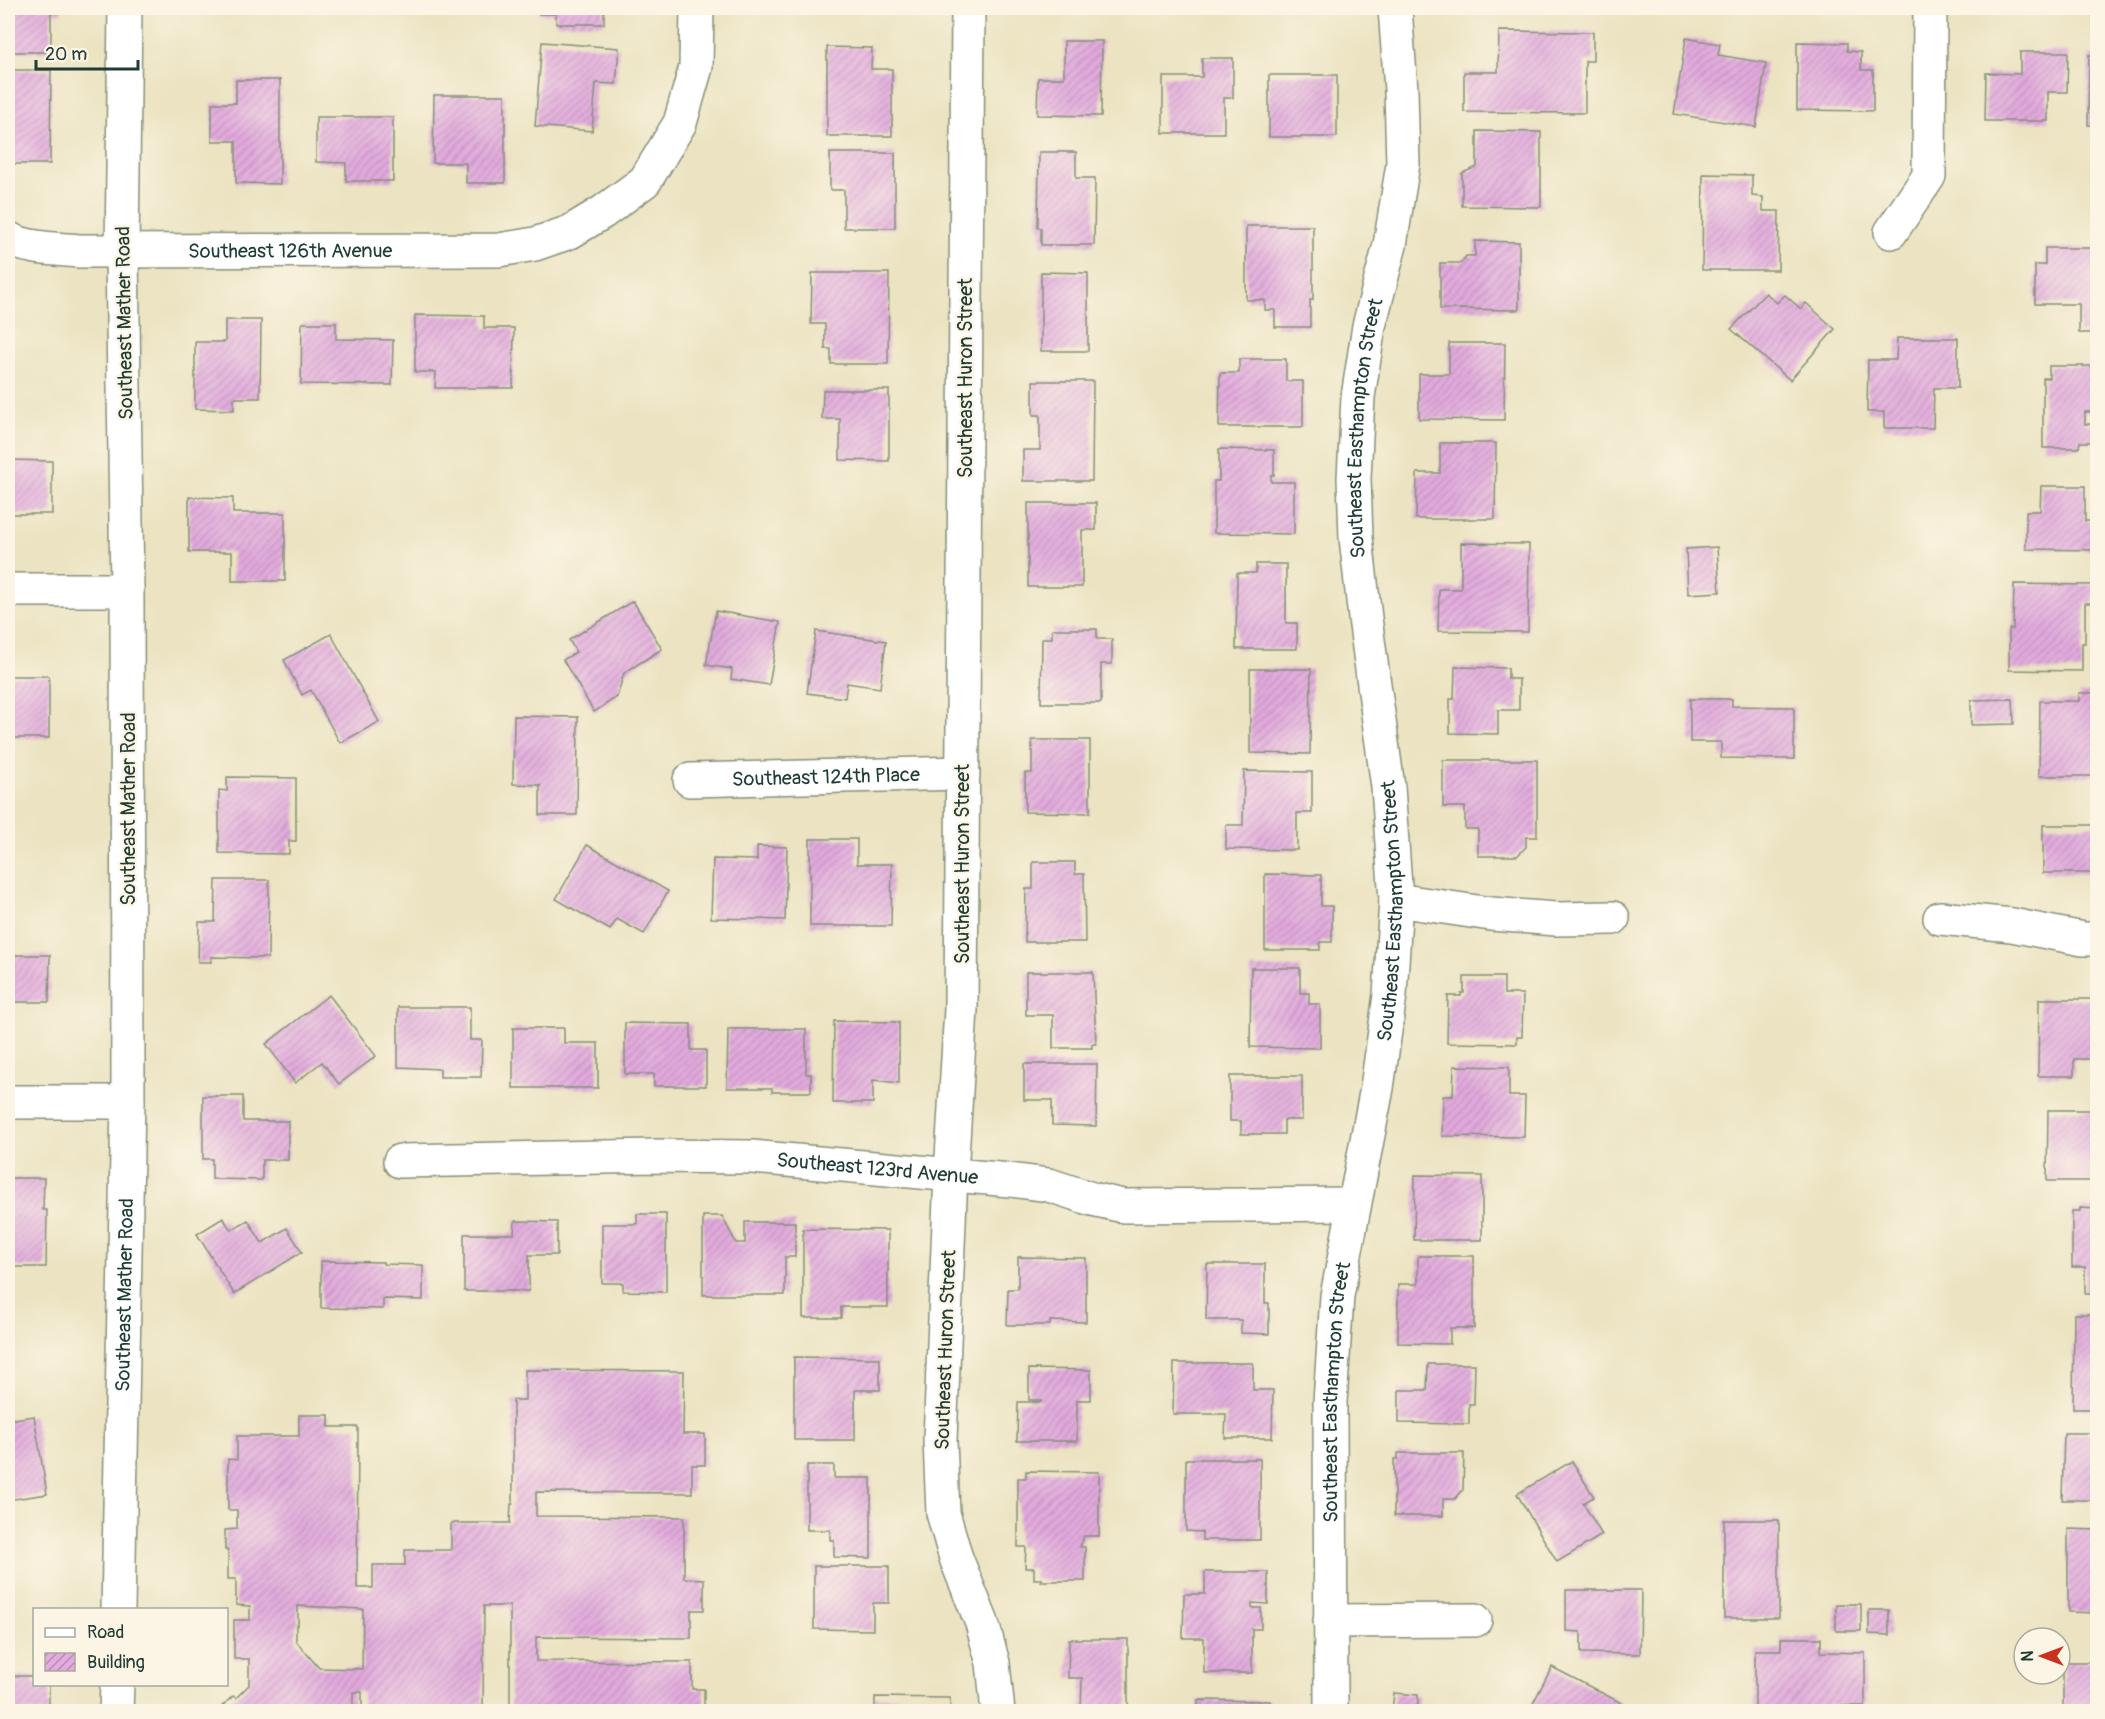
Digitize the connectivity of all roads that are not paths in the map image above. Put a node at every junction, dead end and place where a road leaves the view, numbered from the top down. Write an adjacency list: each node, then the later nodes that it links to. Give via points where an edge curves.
1 (125, 8): 8 (street, Southeast Mather Road)
2 (697, 8): 8 (street, Southeast 126th Avenue, via 696,67 680,123 645,181 570,232 535,244 499,250)
3 (968, 8): 11 (street, Southeast Huron Street)
4 (1395, 8): 13 (street, Southeast Easthampton Street, via 1403,164 1358,397 1354,478 1356,538 1388,788)
5 (1930, 8): 6 (street, via 1929,176)
6 (1891, 232)
7 (8, 238): 8 (street, Southeast 126th Avenue, via 45,248)
8 (122, 252): 10 (street, Southeast Mather Road)
9 (8, 590): 10 (street)
10 (127, 590): 18 (street, Southeast Mather Road)
11 (963, 773): 12 (street, Southeast 124th Place); 20 (street, Southeast Huron Street, via 961,1009)
12 (690, 780)
13 (1396, 900): 14 (street, via 1491,914); 21 (street, Southeast Easthampton Street, via 1390,995)
14 (1613, 918)
15 (1940, 918): 16 (street)
16 (2097, 939)
17 (8, 1102): 18 (street)
18 (128, 1102): 22 (street, Southeast Mather Road)
19 (400, 1161): 20 (street, Southeast 123rd Avenue, via 752,1157)
20 (951, 1174): 21 (street, Southeast 123rd Avenue, via 1049,1185 1123,1206); 27 (street, Southeast Huron Street, via 940,1440 943,1513 985,1633 993,1663)
21 (1354, 1204): 24 (street, Southeast Easthampton Street, via 1337,1296 1330,1402)
22 (118, 1608)
23 (1475, 1620): 24 (street)
24 (1330, 1621): 28 (street, Southeast Easthampton Street)
25 (117, 1686): 26 (street)
26 (116, 1712)
27 (998, 1712)
28 (1330, 1712)

